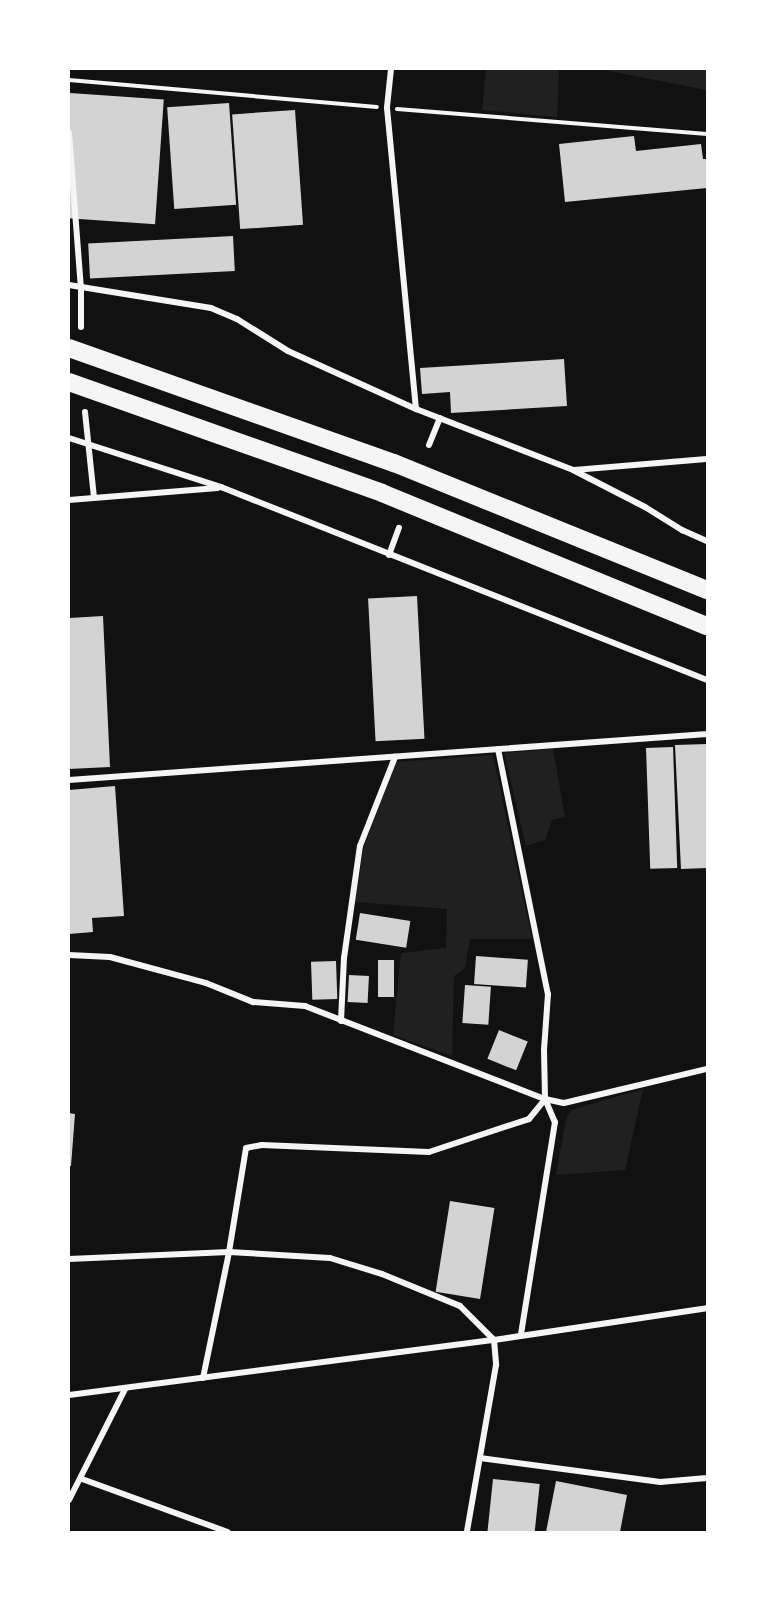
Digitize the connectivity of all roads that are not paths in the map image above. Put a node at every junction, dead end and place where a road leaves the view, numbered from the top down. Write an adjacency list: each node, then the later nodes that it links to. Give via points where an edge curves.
1 (392, 69): 8 (street, via 387,108)
2 (69, 133): 4 (street)
3 (69, 285): 4 (street)
4 (81, 289): 5 (street); 8 (street, via 211,308 237,319 288,351)
5 (81, 327)
6 (69, 348): 22 (highway, via 394,463)
7 (69, 382): 23 (highway, via 382,493)
8 (416, 409): 10 (street)
9 (85, 412): 12 (street)
10 (440, 418): 13 (street); 15 (street)
11 (69, 438): 12 (street)
12 (90, 443): 16 (street); 17 (street)
13 (429, 445)
14 (707, 459): 15 (street)
15 (573, 470): 20 (street)
16 (221, 487): 17 (street); 21 (street)
17 (94, 498): 18 (street)
18 (69, 500)
19 (399, 528): 21 (street)
20 (707, 541)
21 (389, 555): 24 (street)
22 (707, 590)
23 (707, 626)
24 (707, 680)
25 (707, 734): 26 (street)
26 (498, 749): 27 (street); 32 (street, via 548,994)
27 (395, 757): 28 (street); 30 (street, via 360,846 344,958)
28 (69, 780)
29 (69, 954): 30 (street, via 110,957 206,983 253,1002 305,1006)
30 (341, 1021): 32 (street)
31 (707, 1069): 32 (street, via 564,1103)
32 (545, 1099): 33 (street, via 529,1119 429,1152 262,1145 246,1148); 36 (street, via 555,1122)
33 (230, 1251): 34 (street); 37 (street, via 330,1258 382,1274 460,1306); 38 (street)
34 (69, 1259)
35 (707, 1308): 36 (street)
36 (520, 1335): 37 (street)
37 (494, 1340): 38 (street); 41 (street, via 496,1365)
38 (203, 1378): 39 (street)
39 (125, 1389): 40 (street); 43 (street)
40 (69, 1395)
41 (480, 1458): 42 (street, via 660,1482); 46 (street)
42 (707, 1478)
43 (82, 1479): 44 (street); 45 (street)
44 (69, 1500)
45 (228, 1532)
46 (467, 1532)

